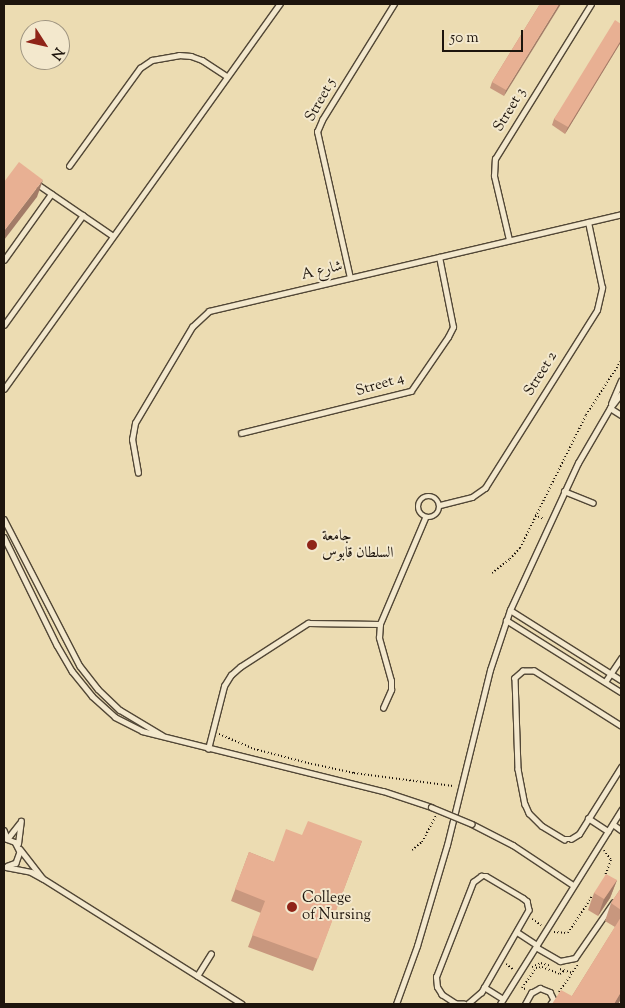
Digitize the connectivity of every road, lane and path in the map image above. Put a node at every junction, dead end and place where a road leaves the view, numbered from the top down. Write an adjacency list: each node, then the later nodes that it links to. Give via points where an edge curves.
1 (280, 4): 4 (lane)
2 (394, 4): 15 (lane, Street 5, via 322,120 318,132)
3 (591, 4): 12 (lane, Street 3, via 495,159 494,176)
4 (227, 76): 5 (lane, via 191,56 152,60 130,80); 11 (lane)
5 (70, 166)
6 (32, 180): 7 (lane)
7 (51, 194): 9 (lane); 14 (lane)
8 (621, 214): 10 (lane, A شارع)
9 (82, 215): 11 (lane); 16 (lane)
10 (588, 222): 12 (lane, A شارع); 29 (lane, Street 2, via 602,288 597,310 485,488 472,497)
11 (113, 236): 19 (lane)
12 (509, 240): 13 (lane, A شارع)
13 (439, 257): 15 (lane, A شارع); 25 (lane, Street 4, via 453,327 411,390)
14 (4, 260)
15 (350, 278): 26 (lane, A شارع, via 217,308 196,320 135,422 132,440)
16 (4, 325)
17 (621, 361): 30 (path, via 586,415)
18 (4, 375): 19 (lane)
19 (10, 380): 21 (lane)
20 (621, 381): 23 (lane)
21 (4, 389)
22 (621, 394): 23 (lane)
23 (610, 408): 24 (lane); 27 (lane)
24 (621, 415)
25 (242, 433)
26 (138, 473)
27 (564, 491): 28 (lane); 33 (lane)
28 (593, 503)
29 (440, 505): 31 (lane, via 436,516); 31 (lane, via 432,496 420,500 419,512)
30 (535, 515): 33 (path); 35 (path, via 520,548)
31 (425, 518): 38 (lane)
32 (4, 519): 47 (lane, via 80,666 120,710)
33 (549, 521): 36 (lane)
34 (4, 537): 47 (lane, via 57,645 92,696 115,717 142,731)
35 (492, 573)
36 (510, 610): 37 (lane); 40 (lane)
37 (506, 620): 42 (lane); 50 (lane)
38 (380, 624): 44 (lane, via 379,638 391,681 391,690); 46 (lane, via 321,622 302,626 231,675 224,686)
39 (621, 658): 40 (lane)
40 (611, 674): 41 (lane); 42 (lane)
41 (621, 680)
42 (606, 682): 43 (lane)
43 (621, 692)
44 (383, 708)
45 (621, 726): 52 (lane, via 534,671 523,671 515,678 518,769 529,813 542,826 564,839 578,834)
46 (212, 731): 48 (lane); 50 (path, via 254,749 308,763 354,773)
47 (173, 740): 48 (lane)
48 (208, 749): 65 (lane, bridge, via 383,791 431,807 513,845)
49 (621, 767): 52 (lane)
50 (460, 787): 84 (lane, via 447,845)
51 (621, 810): 54 (lane)
52 (588, 818): 57 (lane)
53 (434, 819): 61 (path, via 422,842)
54 (612, 824): 56 (lane); 57 (lane)
55 (4, 830): 58 (lane)
56 (621, 830)
57 (608, 831): 60 (lane)
58 (6, 838): 59 (lane); 59 (lane, via 21,821)
59 (18, 846): 62 (lane, via 20,852 16,863); 63 (lane)
60 (598, 846): 64 (path, via 607,852 611,860); 65 (lane)
61 (412, 850)
62 (5, 867): 63 (lane, via 31,872)
63 (42, 878): 78 (lane)
64 (604, 878)
65 (573, 885): 69 (lane)
66 (594, 894): 69 (path, via 568,934)
67 (616, 897): 73 (lane)
68 (528, 916): 69 (path); 70 (lane); 85 (lane, via 529,905 523,898 486,876 472,882 436,977 437,988 442,995 456,1004)
69 (547, 929): 71 (lane)
70 (517, 932): 71 (lane); 74 (lane)
71 (536, 946): 73 (lane, via 560,961); 76 (lane)
72 (211, 954): 78 (lane)
73 (575, 958): 77 (path, via 580,961)
74 (500, 960): 76 (path); 79 (lane)
75 (565, 970): 76 (path, via 541,963 532,967 525,976); 77 (path); 80 (path, via 560,974 536,968 522,988)
76 (519, 973): 81 (lane)
77 (572, 973): 82 (path)
78 (197, 976): 83 (lane)
79 (484, 987): 81 (lane); 85 (lane)
80 (531, 993): 82 (lane, via 540,988 550,992); 87 (lane)
81 (503, 999): 86 (lane)
82 (553, 1002)
83 (242, 1004)
84 (396, 1004)
85 (466, 1004)
86 (500, 1004)
87 (525, 1004)

